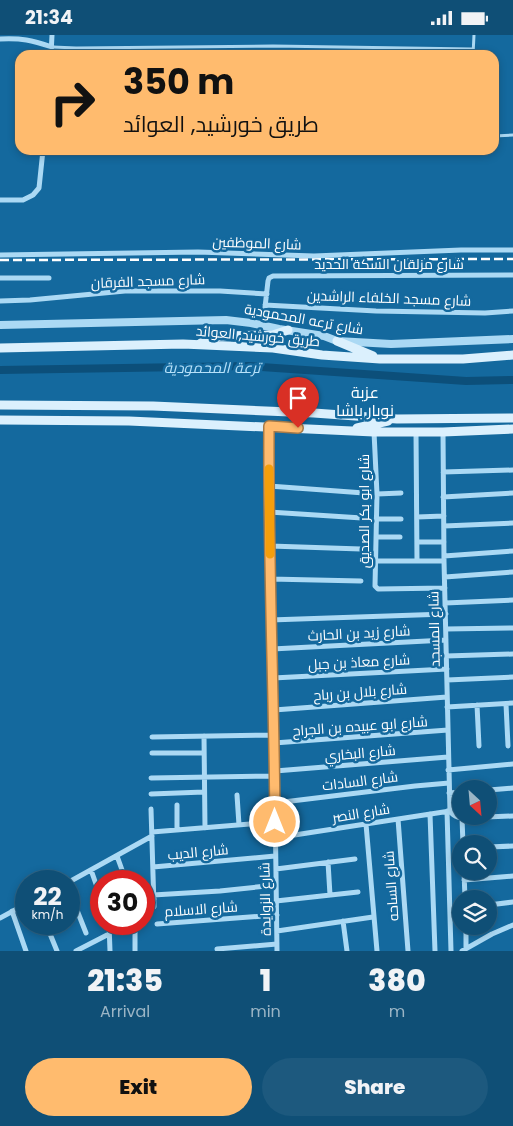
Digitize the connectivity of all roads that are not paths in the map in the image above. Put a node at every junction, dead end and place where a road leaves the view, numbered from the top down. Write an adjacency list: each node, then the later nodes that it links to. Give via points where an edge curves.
1 (52, 35): 4 (street)
2 (474, 35): 5 (lane)
3 (0, 39): 4 (street, via 20,38)
4 (52, 47): 5 (lane); 6 (street)
5 (473, 49)
6 (52, 50)
7 (513, 135): 8 (lane)
8 (499, 136)
9 (42, 155): 10 (street, via 39,189 23,200)
10 (0, 200)
11 (513, 250): 12 (street, شارع الموظفين, via 314,256 198,252)
12 (0, 255)
13 (513, 275): 16 (street, شارع مزلقان السكة الحديد, via 273,276 268,281)
14 (0, 278): 15 (street)
15 (49, 278)
16 (267, 294): 17 (street, شارع مسجد الفرقان, via 125,291); 18 (street)
17 (0, 301)
18 (265, 305): 19 (street, شارع مسجد الخلفاء الراشدين, via 386,311); 21 (street)
19 (513, 311)
20 (0, 325): 21 (street, شارع ترعه المحمودية, via 226,320)
21 (263, 325): 22 (street, شارع ترعه المحمودية)
22 (288, 330): 24 (street, شارع ترعه المحمودية); 25 (main road, via 269,336 221,336)
23 (513, 339): 24 (street, شارع ترعه المحمودية, via 391,345)
24 (337, 341): 28 (main road)
25 (198, 344): 26 (main road, طريق خورشيد, العوائد); 28 (main road, طريق خورشيد, العوائد)
26 (0, 348)
27 (513, 355): 28 (main road, طريق خورشيد, العوائد)
28 (380, 359)
29 (0, 405): 31 (main road, via 153,406)
30 (513, 418): 31 (main road)
31 (397, 419): 35 (main road)
32 (0, 420): 33 (main road)
33 (269, 426): 35 (main road); 41 (street, شارع الزوايدة)
34 (513, 429): 38 (main road)
35 (347, 431): 36 (main road)
36 (374, 432): 37 (main road); 45 (street, شارع ابو بكر الصديق)
37 (416, 432): 38 (main road); 50 (street)
38 (443, 432): 40 (street, شارع المسجد)
39 (513, 469): 40 (street)
40 (443, 472): 46 (street, شارع المسجد)
41 (269, 485): 42 (street); 47 (street, شارع الزوايدة)
42 (364, 493)
43 (401, 493): 45 (street)
44 (513, 493): 46 (street)
45 (377, 494): 51 (street, شارع ابو بكر الصديق)
46 (443, 497): 48 (street, شارع المسجد)
47 (270, 512): 49 (street); 59 (street, شارع الزوايدة)
48 (444, 516): 50 (street); 54 (street, شارع المسجد)
49 (362, 517)
50 (418, 517): 58 (street)
51 (376, 519): 52 (street); 55 (street, شارع ابو بكر الصديق)
52 (401, 519)
53 (513, 523): 54 (street)
54 (444, 526): 57 (street, شارع المسجد)
55 (376, 537): 56 (street); 63 (street, شارع ابو بكر الصديق)
56 (400, 537)
57 (444, 541): 58 (street); 62 (street, شارع المسجد)
58 (418, 542): 64 (street)
59 (270, 546): 60 (street); 67 (street, شارع الزوايدة)
60 (361, 549)
61 (513, 551): 62 (street)
62 (444, 559): 64 (street); 66 (street, شارع المسجد)
63 (375, 561): 64 (street); 69 (street, شارع ابو بكر الصديق, via 375,587 378,589)
64 (417, 561)
65 (513, 572): 66 (street)
66 (444, 577): 69 (street, شارع المسجد)
67 (270, 579): 68 (street); 73 (street, شارع الزوايدة)
68 (361, 581)
69 (445, 589): 71 (street, شارع المسجد)
70 (513, 600): 71 (street)
71 (446, 603): 72 (street, شارع المسجد)
72 (446, 613): 73 (street); 75 (street, شارع المسجد)
73 (270, 620): 77 (street, شارع الزوايدة)
74 (513, 628): 75 (street)
75 (446, 629): 76 (street, شارع المسجد)
76 (446, 640): 77 (street, شارع زيد بن الحارث); 79 (street, شارع المسجد)
77 (272, 649): 82 (street, شارع الزوايدة)
78 (513, 654): 79 (street)
79 (446, 656): 80 (street, شارع المسجد)
80 (447, 669): 82 (street, شارع معاذ بن جبل); 83 (street, شارع المسجد)
81 (513, 677): 83 (street)
82 (273, 678): 89 (street, شارع الزوايدة)
83 (447, 680): 84 (street, شارع المسجد)
84 (447, 697): 88 (street, شارع المسجد); 89 (street, شارع بلال بن رباح)
85 (513, 703): 86 (street)
86 (506, 704): 87 (street); 96 (street)
87 (476, 705): 88 (street); 95 (street)
88 (447, 707): 90 (street, شارع المسجد)
89 (274, 710): 91 (street, شارع الزوايدة)
90 (448, 730): 94 (street, شارع ابو عبيده بن الجراح); 99 (street, شارع المسجد)
91 (274, 735): 92 (street); 94 (street, شارع الزوايدة)
92 (204, 736): 93 (street); 98 (street)
93 (152, 737)
94 (274, 743): 102 (street, شارع الزوايدة)
95 (480, 746)
96 (508, 746)
97 (152, 753): 98 (street)
98 (204, 753): 103 (street)
99 (448, 757): 101 (street, شارع المسجد); 102 (street, شارع البخاري)
100 (513, 764): 101 (street)
101 (448, 770): 105 (street, شارع المسجد)
102 (275, 773): 103 (street, شارع البخاري); 113 (street, شارع الزوايدة)
103 (204, 777): 104 (street, شارع البخاري); 108 (street)
104 (151, 778)
105 (449, 783): 109 (street, شارع المسجد); 113 (street, شارع السادات)
106 (513, 788): 107 (street)
107 (498, 789)
108 (204, 792): 111 (street); 125 (street)
109 (449, 793): 110 (street); 116 (street, شارع المسجد)
110 (452, 793)
111 (151, 794)
112 (237, 795): 124 (street)
113 (275, 803): 122 (street, شارع الزوايدة)
114 (176, 805): 126 (street)
115 (151, 809): 127 (street)
116 (449, 811): 117 (street, شارع النصر); 118 (street); 180 (street, شارع المسجد)
117 (430, 814): 121 (street, شارع النصر); 179 (street)
118 (452, 815)
119 (513, 815): 120 (street)
120 (498, 816)
121 (398, 819): 123 (street, شارع النصر); 178 (street, شارع الساحه)
122 (275, 822): 124 (street); 128 (street, شارع الزوايدة)
123 (366, 824): 128 (street, شارع النصر); 154 (street)
124 (239, 825): 125 (street)
125 (205, 828): 126 (street)
126 (177, 830): 127 (street)
127 (152, 834): 131 (street); 135 (street)
128 (275, 837): 132 (street, شارع الزوايدة)
129 (513, 846): 130 (street)
130 (497, 847)
131 (117, 856): 137 (street); 138 (street)
132 (276, 856): 135 (street, شارع الديب); 136 (street, شارع الزوايدة)
133 (355, 859): 134 (street)
134 (328, 862): 136 (street); 146 (street)
135 (153, 867): 139 (street)
136 (276, 869): 143 (street, شارع الزوايدة)
137 (92, 870)
138 (122, 870)
139 (153, 870)
140 (513, 877): 141 (street)
141 (497, 878)
142 (464, 880): 144 (street)
143 (276, 885): 147 (street); 148 (street, شارع الزوايدة)
144 (465, 890)
145 (358, 892): 146 (street)
146 (330, 895): 148 (street)
147 (155, 897)
148 (276, 901): 153 (street, شارع الزوايدة)
149 (513, 902): 150 (street)
150 (497, 904)
151 (15, 910): 152 (street)
152 (12, 911): 155 (street); 170 (street)
153 (277, 915): 158 (street, شارع الاسلام); 160 (street, شارع الزوايدة)
154 (373, 917): 157 (street); 177 (street)
155 (0, 918)
156 (80, 918): 161 (street)
157 (343, 921): 160 (street); 176 (street)
158 (157, 924)
159 (513, 925): 169 (street)
160 (277, 931): 167 (street, شارع الزوايدة)
161 (86, 933)
162 (50, 935): 171 (street)
163 (108, 935): 172 (street)
164 (110, 935): 173 (street)
165 (135, 935): 174 (street)
166 (465, 935): 169 (street)
167 (277, 945): 168 (street); 175 (street, شارع الزوايدة)
168 (217, 949)
169 (464, 950)
170 (26, 951)
171 (57, 951)
172 (76, 951)
173 (110, 951)
174 (136, 951)
175 (277, 951)
176 (347, 951)
177 (377, 951)
178 (408, 951)
179 (435, 951)
180 (451, 951)

